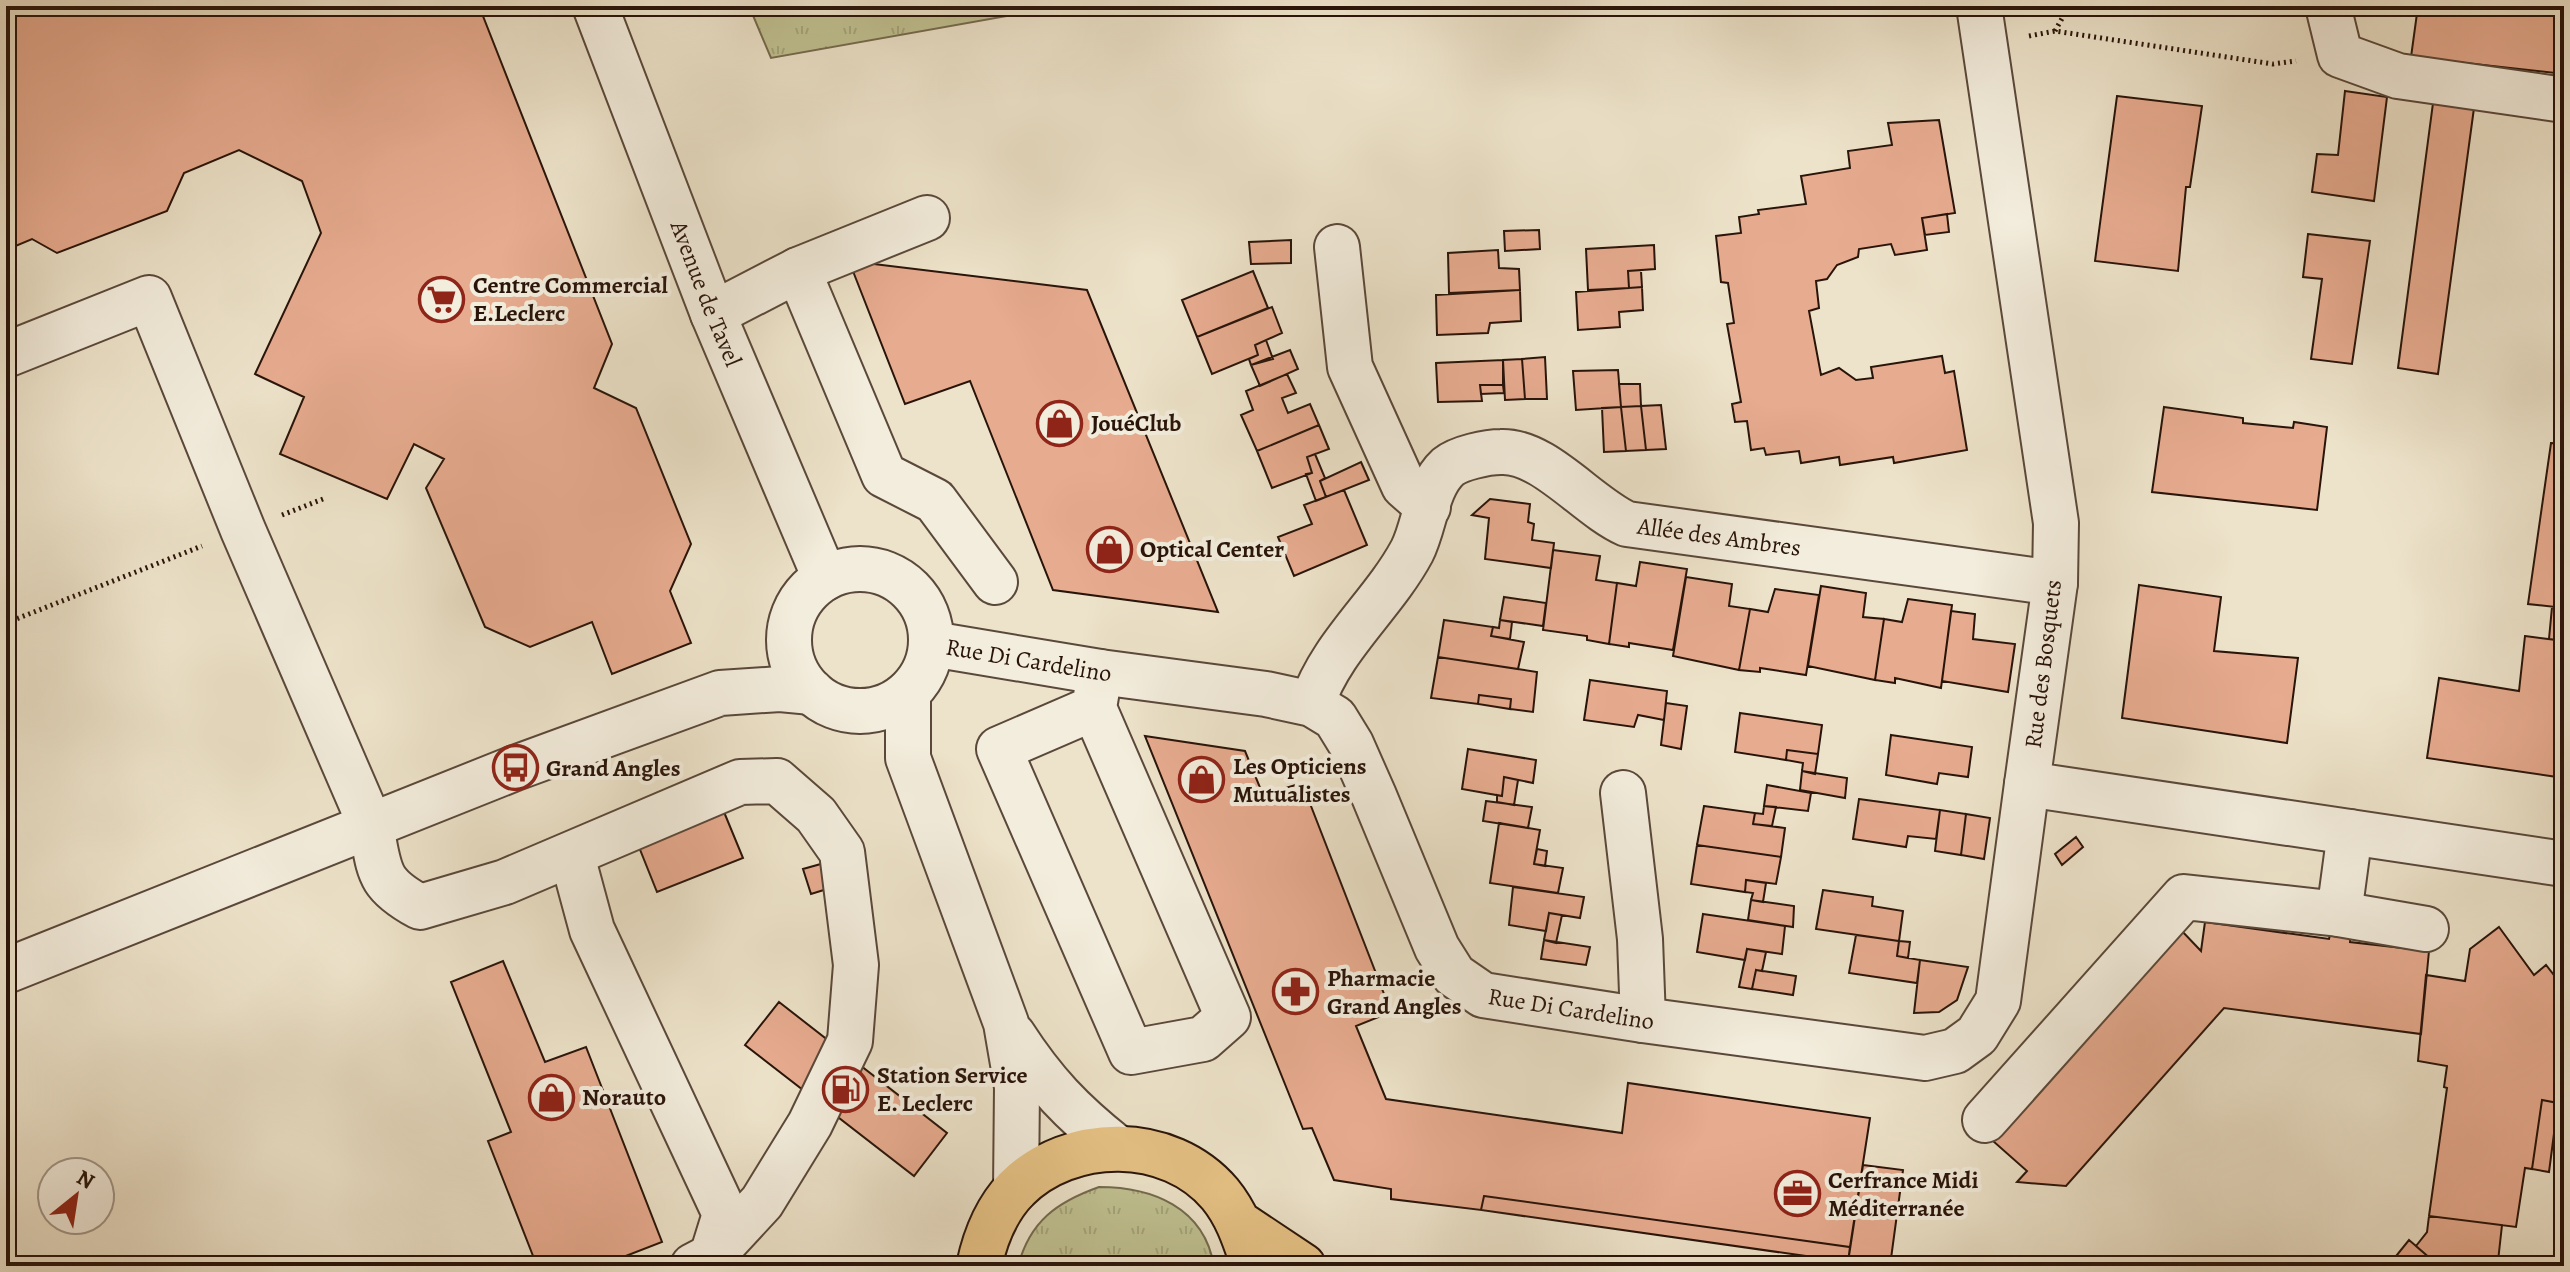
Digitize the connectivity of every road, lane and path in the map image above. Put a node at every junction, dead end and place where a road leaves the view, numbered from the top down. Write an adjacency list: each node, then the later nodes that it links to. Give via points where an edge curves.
1 (595, 6): 11 (street, Avenue de Tavel)
2 (2069, 6): 5 (path)
3 (2328, 6): 6 (street)
4 (1982, 25): 5 (path); 18 (street, Rue des Bosquets, via 2056,523)
5 (2055, 31): 6 (path, via 2273,64)
6 (2340, 55): 7 (street, via 2398,76)
7 (2564, 100)
8 (927, 218): 10 (street)
9 (1337, 247): 14 (street, via 1350,367 1404,486)
10 (798, 270): 11 (street); 17 (street, via 884,475 935,501)
11 (713, 314): 16 (street, Avenue de Tavel)
12 (6, 355): 15 (street, via 149,298)
13 (323, 499): 15 (path)
14 (1428, 507): 18 (street, Allée des Ambres, via 1449,467 1502,451 1543,466 1605,515 1627,524); 26 (street, Allée des Ambres, via 1400,572 1320,677)
15 (243, 530): 19 (path); 31 (street)
16 (825, 578): 20 (street, via 795,610); 21 (street, via 867,569 907,586 921,603)
17 (995, 582)
18 (2055, 583): 29 (street, Rue des Bosquets)
19 (6, 623)
20 (789, 632): 23 (street, via 794,665); 24 (street)
21 (932, 644): 22 (street, Rue Di Cardelino); 25 (street, via 928,663)
22 (1097, 690): 22 (street, via 999,749 1131,1052 1203,1039 1228,1017); 26 (street, Rue Di Cardelino, via 1266,694)
23 (812, 692): 24 (street); 27 (street, via 842,709)
24 (720, 693): 31 (street)
25 (908, 693): 27 (street, via 885,707); 28 (street)
26 (1312, 704): 38 (street, Rue Di Cardelino, via 1335,718 1351,744 1437,948 1454,975 1483,995)
27 (859, 711): 28 (street)
28 (908, 758): 39 (street)
29 (2027, 784): 32 (street); 38 (street, Rue Di Cardelino, via 1998,1001 1977,1035 1955,1051 1925,1058)
30 (1623, 793): 38 (street, via 1640,939)
31 (371, 826): 33 (street, via 380,873 393,892 420,907); 37 (street)
32 (2350, 832): 34 (street); 35 (street)
33 (572, 856): 44 (street, via 592,930 725,1214); 44 (street, via 740,782 777,781 816,815 842,852 856,965 850,1041 810,1124 762,1202)
34 (2564, 864)
35 (2339, 914): 36 (street); 40 (street, via 2184,897)
36 (2426, 929)
37 (6, 971)
38 (1643, 1020)
39 (1006, 1023): 41 (street, via 1069,1110); 42 (street, via 1017,1087)
40 (1985, 1120)
41 (1116, 1147): 42 (main road, via 1079,1152 1045,1166); 43 (main road, via 1154,1153 1189,1168 1218,1193)
42 (1016, 1189): 45 (main road, via 991,1227)
43 (1240, 1224): 46 (main road); 47 (main road)
44 (702, 1261)
45 (979, 1266)
46 (1254, 1266)
47 (1303, 1266)

